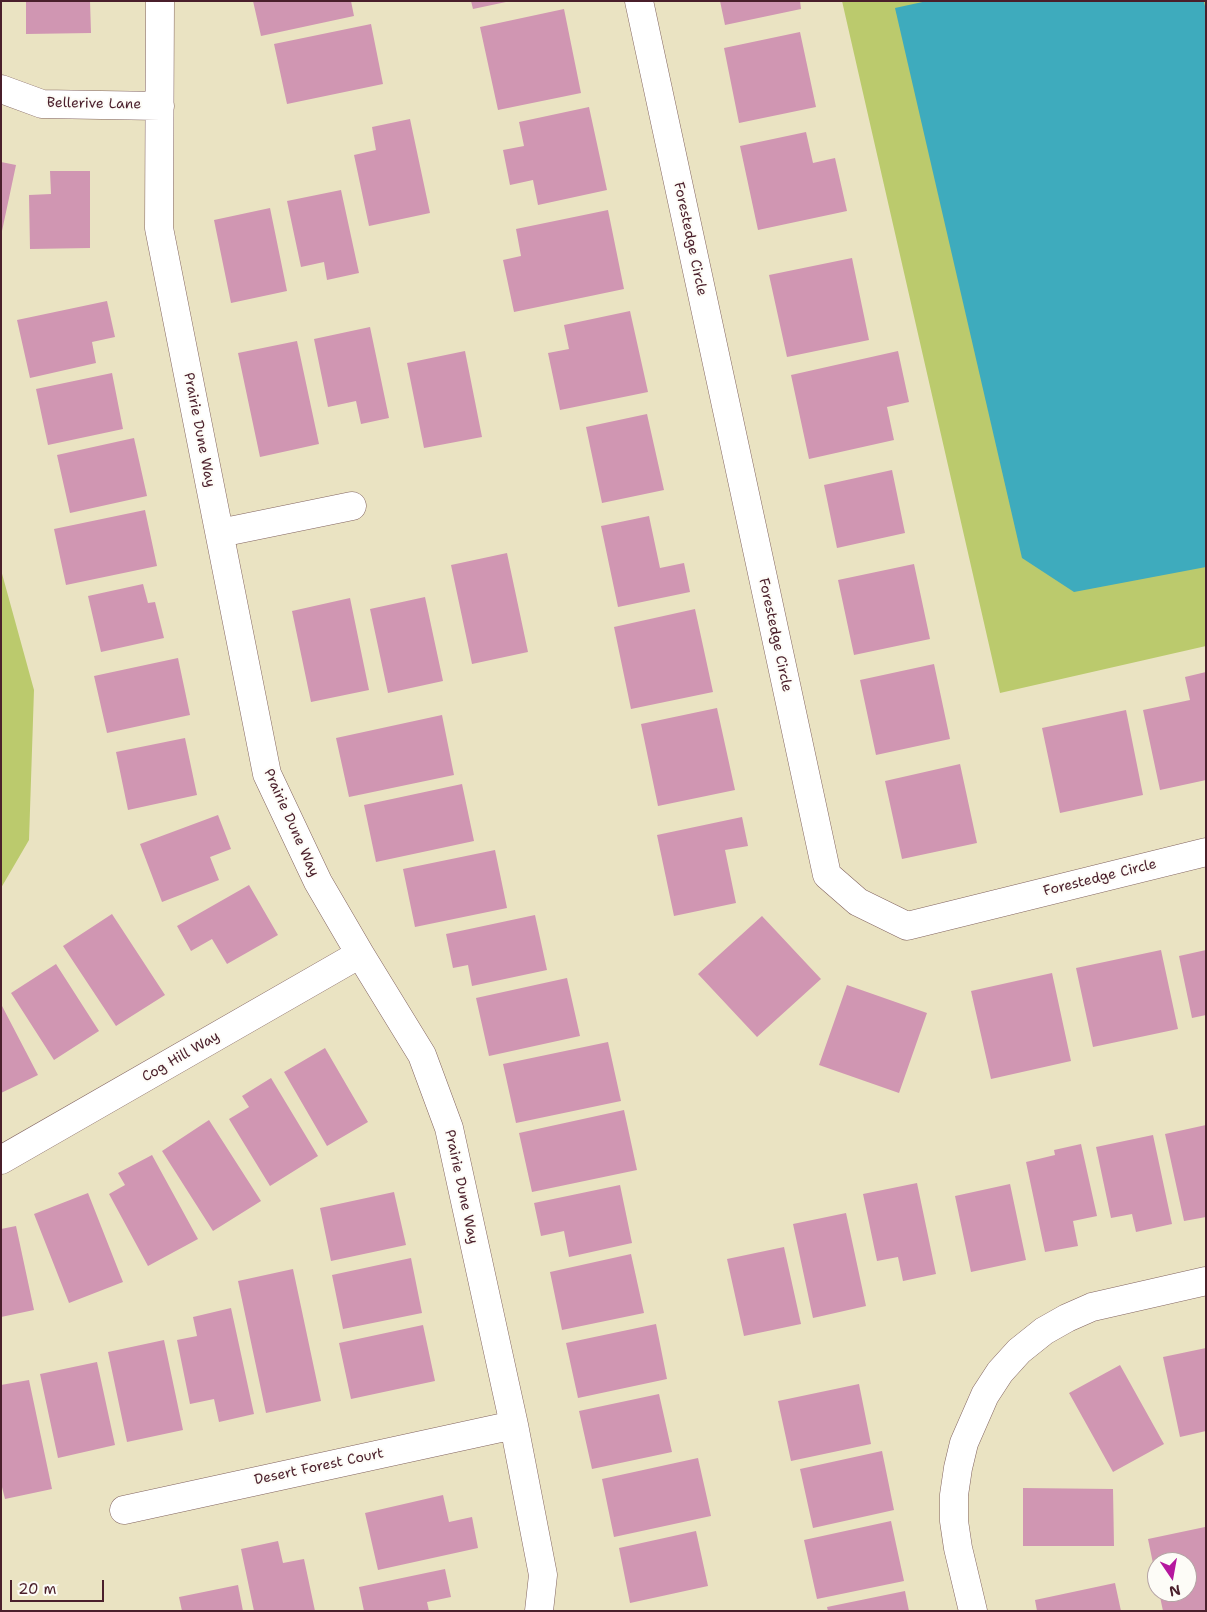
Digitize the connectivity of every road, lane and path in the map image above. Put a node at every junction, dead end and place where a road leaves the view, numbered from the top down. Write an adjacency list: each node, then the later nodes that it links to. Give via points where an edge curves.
1 (160, 1): 4 (street, Prairie Dune Way)
2 (639, 1): 7 (street, Forestedge Circle, via 827,875 858,902 907,926)
3 (1, 88): 4 (street, Bellerive Lane, via 42,104)
4 (160, 106): 6 (street, Prairie Dune Way, via 159,228)
5 (352, 506): 6 (street)
6 (220, 532): 8 (street, Prairie Dune Way, via 267,774 318,882)
7 (1206, 852)
8 (360, 954): 9 (street, Cog Hill Way); 11 (street, Prairie Dune Way, via 422,1055 449,1128)
9 (1, 1160)
10 (1206, 1281): 14 (street, via 1092,1307 1067,1318 1019,1351 1000,1372 984,1395 964,1444 954,1494 958,1548)
11 (514, 1425): 12 (street, Desert Forest Court); 13 (street, Prairie Dune Way, via 543,1575)
12 (124, 1510)
13 (539, 1611)
14 (973, 1611)

